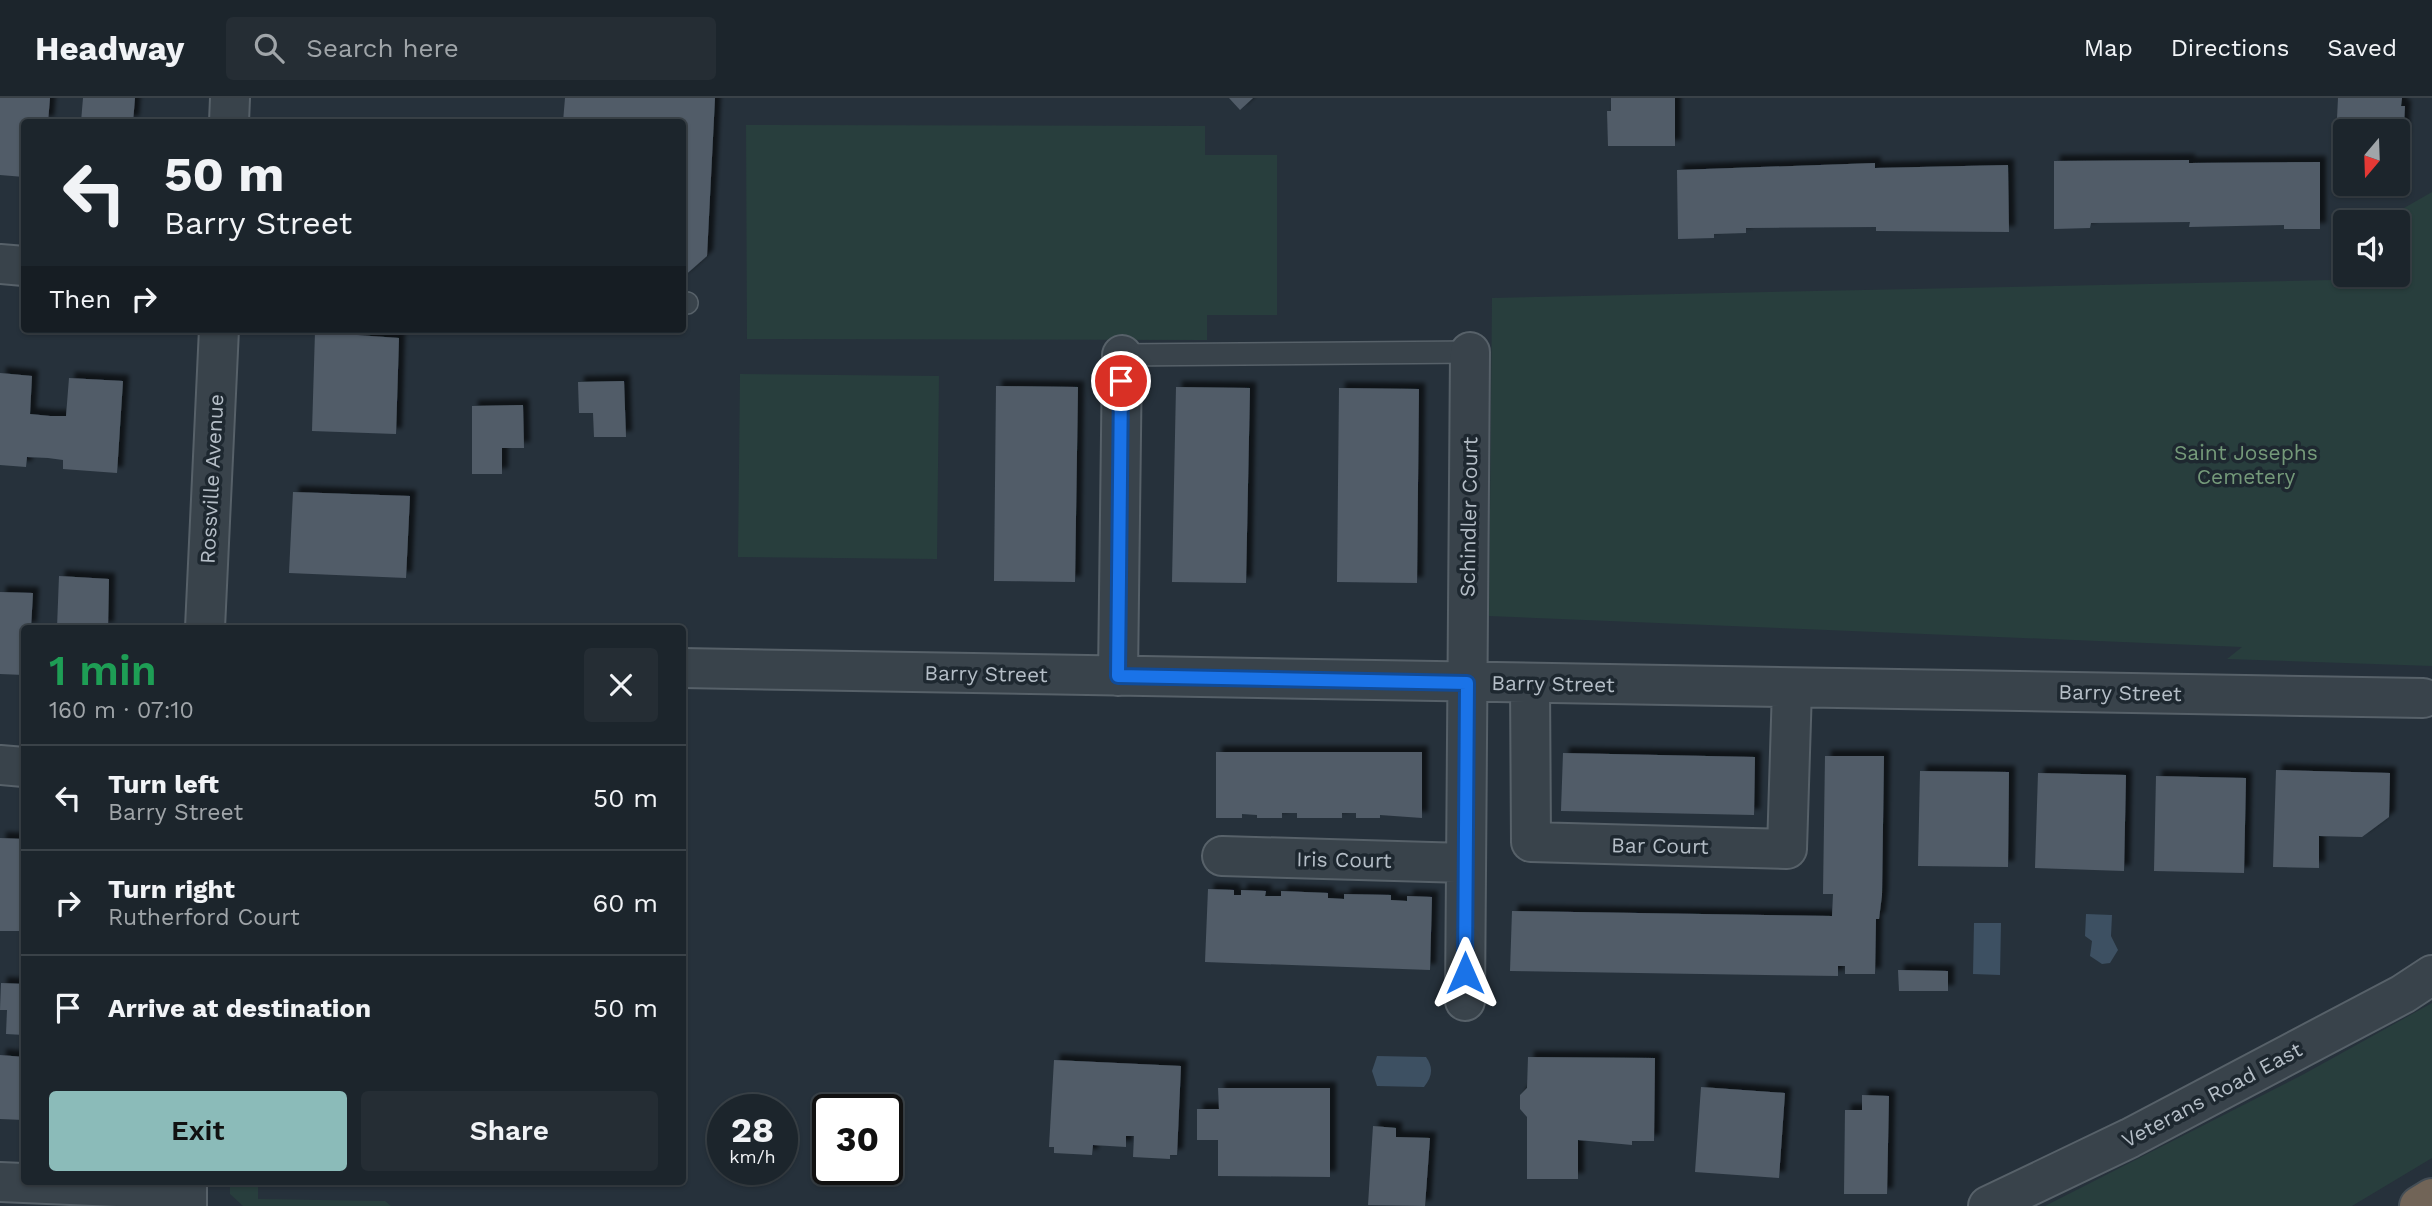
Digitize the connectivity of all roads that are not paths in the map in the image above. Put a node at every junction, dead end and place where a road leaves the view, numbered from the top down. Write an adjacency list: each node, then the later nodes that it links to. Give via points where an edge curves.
1 (230, 98): 2 (street)
2 (229, 119)
3 (0, 264): 4 (street)
4 (21, 266)
5 (219, 333): 8 (street, Rossville Avenue)
6 (1470, 352): 7 (lane); 11 (street, Schindler Court)
7 (1122, 355): 10 (street)
8 (205, 625)
9 (686, 668): 10 (street, Barry Street)
10 (1118, 676): 11 (street, Barry Street)
11 (1467, 683): 12 (street, Barry Street); 18 (street)
12 (1530, 684): 13 (street, Barry Street); 13 (street, Bar Court, via 1531,842 1787,849)
13 (1792, 688): 14 (street, Barry Street)
14 (2423, 698)
15 (0, 765): 16 (street)
16 (21, 766)
17 (1222, 856): 18 (street, Iris Court)
18 (1465, 863): 20 (street)
19 (2432, 975): 26 (street, Veterans Road East, via 2403,995 2130,1138)
20 (1465, 1000)
21 (0, 1182): 22 (street)
22 (21, 1183)
23 (51, 1185): 24 (street)
24 (187, 1193)
25 (2432, 1198): 27 (highway)
26 (1988, 1206)
27 (2420, 1206)

